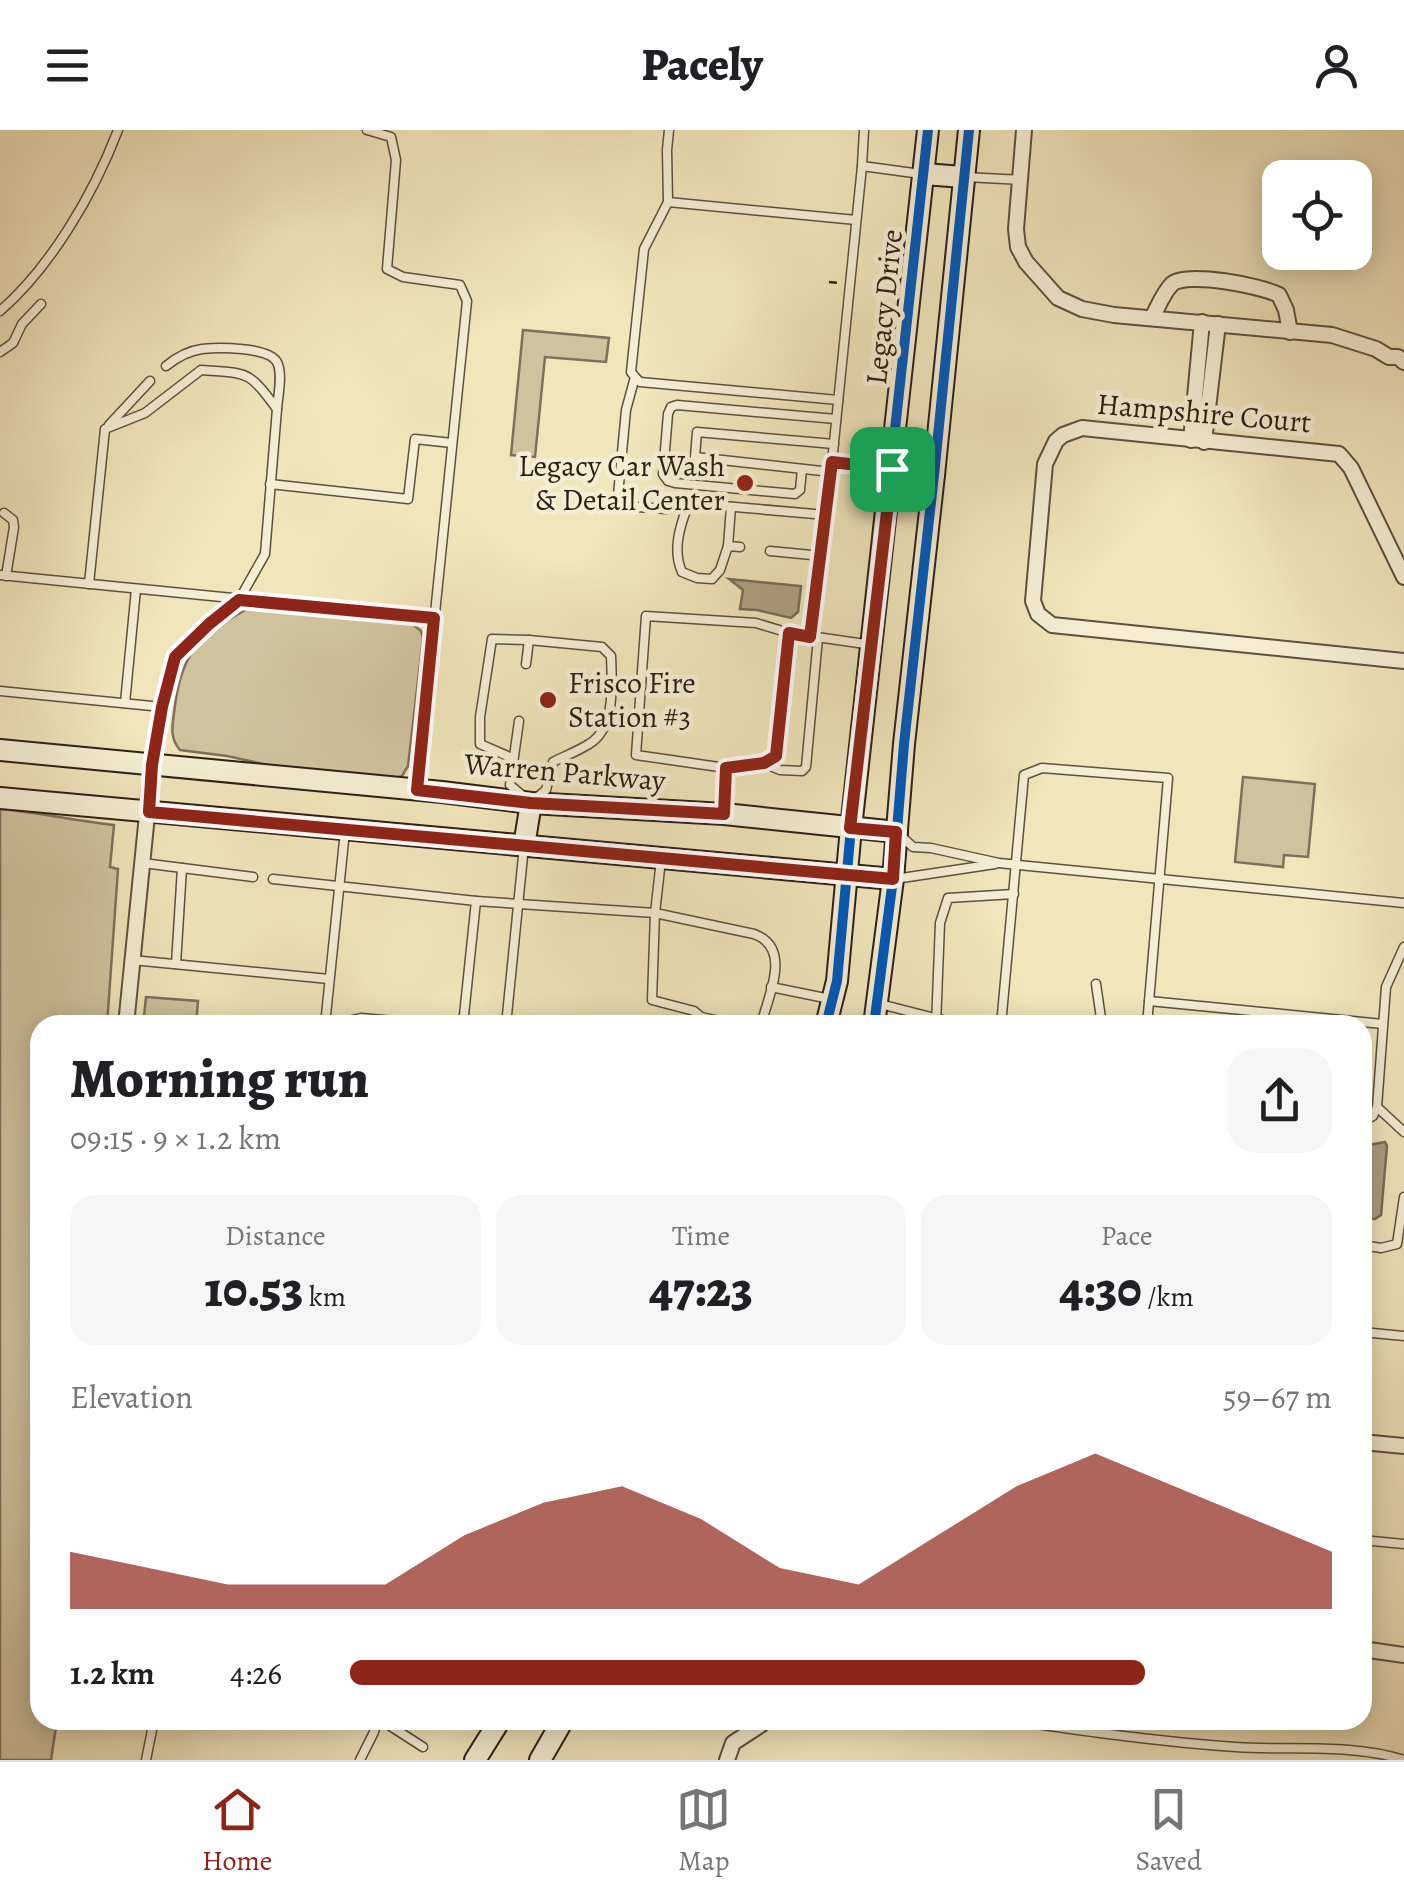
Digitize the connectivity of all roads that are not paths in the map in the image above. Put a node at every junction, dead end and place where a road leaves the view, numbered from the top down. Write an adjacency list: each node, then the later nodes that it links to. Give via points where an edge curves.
1 (118, 130): 15 (lane, via 104,168 46,264)
2 (367, 130): 32 (lane, via 390,138 396,160 387,269 403,278 460,285 468,300)
3 (669, 130): 12 (lane)
4 (864, 130): 8 (lane)
5 (928, 130): 9 (main road, Legacy Drive)
6 (968, 130): 10 (main road)
7 (1024, 130): 11 (street)
8 (862, 166): 9 (lane); 13 (lane)
9 (924, 174): 10 (main road); 36 (main road, Legacy Drive)
10 (963, 177): 11 (lane); 37 (main road)
11 (1021, 180): 16 (street, via 1018,247 1047,288 1082,310)
12 (668, 202): 13 (lane); 23 (lane, via 644,249)
13 (856, 220): 26 (lane)
14 (41, 304): 20 (lane)
15 (0, 311)
16 (1152, 318): 17 (street); 19 (street, via 1176,280 1187,278 1280,295)
17 (1202, 322): 18 (street); 31 (street)
18 (1218, 324): 19 (street); 31 (street)
19 (1290, 332): 21 (street, via 1346,338)
20 (0, 352)
21 (1404, 362)
22 (166, 366): 28 (lane, via 200,349 264,352 280,368)
23 (635, 377): 25 (lane); 39 (lane, via 618,496 637,506)
24 (150, 381): 30 (lane)
25 (714, 388): 26 (lane); 27 (lane)
26 (838, 400): 29 (lane)
27 (713, 408): 29 (lane); 35 (lane, via 671,408 663,474 668,480 795,494)
28 (276, 409): 30 (lane, via 244,374 201,370 145,413); 38 (lane)
29 (836, 419): 33 (lane)
30 (105, 429): 49 (lane)
31 (1198, 441): 48 (street, Hampshire Court, via 1339,454); 57 (street, Hampshire Court, via 1082,428 1056,442 1045,464 1033,592 1043,620)
32 (452, 443): 38 (lane, via 415,439 408,498); 52 (lane)
33 (834, 444): 34 (lane); 35 (lane, via 697,432 694,457)
34 (832, 467): 35 (lane); 36 (lane); 42 (lane)
35 (802, 469)
36 (892, 469): 37 (main road); 56 (main road, Legacy Drive)
37 (934, 475): 75 (main road)
38 (270, 484): 51 (lane, via 265,554)
39 (689, 504): 40 (lane); 43 (lane, via 680,525 682,572 712,579)
40 (731, 507): 42 (lane); 43 (lane)
41 (4, 514): 47 (lane, via 14,527)
42 (826, 516): 46 (lane)
43 (728, 546): 44 (lane)
44 (740, 547)
45 (770, 551): 46 (lane)
46 (822, 556): 54 (lane)
47 (3, 576): 49 (lane)
48 (1404, 577)
49 (89, 584): 50 (lane)
50 (136, 589): 51 (lane); 60 (lane)
51 (239, 600): 52 (lane); 61 (lane, via 175,657)
52 (434, 618): 68 (lane)
53 (789, 633): 54 (lane); 65 (lane, via 776,756); 67 (lane, via 756,623 646,616 636,756)
54 (814, 638): 56 (lane); 65 (lane, via 806,767 780,770)
55 (528, 640): 58 (lane); 64 (lane, via 492,639 480,717 480,744); 70 (lane, via 602,647 611,656 612,679 602,730 592,743 553,762 546,790)
56 (872, 645): 73 (main road, Legacy Drive)
57 (1404, 661)
58 (526, 664)
59 (0, 691): 60 (lane)
60 (125, 703): 61 (lane)
61 (162, 707): 66 (lane)
62 (519, 721): 64 (lane)
63 (0, 750): 66 (main road, Warren Parkway)
64 (512, 758): 70 (lane, via 510,784)
65 (764, 763): 67 (lane)
66 (152, 765): 68 (main road, Warren Parkway); 71 (street)
67 (726, 768): 72 (lane)
68 (417, 790): 70 (main road, Warren Parkway)
69 (0, 798): 71 (main road, Warren Parkway)
70 (531, 803): 72 (main road, Warren Parkway); 76 (main road)
71 (149, 812): 74 (main road, Warren Parkway); 79 (street)
72 (724, 814): 73 (main road, Warren Parkway)
73 (850, 828): 75 (main road, Warren Parkway); 83 (main road, Legacy Drive)
74 (345, 830): 76 (main road, Warren Parkway); 87 (lane)
75 (896, 832): 78 (lane, Warren Parkway, via 914,847); 85 (main road)
76 (524, 846): 77 (main road, Warren Parkway); 91 (lane)
77 (661, 860): 83 (main road, Warren Parkway); 92 (lane)
78 (999, 863): 80 (lane, Warren Parkway); 85 (lane, Warren Parkway)
79 (143, 864): 81 (lane); 94 (street)
80 (1017, 864): 86 (lane, Warren Parkway); 86 (lane, via 1024,775 1042,768 1168,778); 88 (lane)
81 (182, 868): 82 (lane); 95 (lane)
82 (254, 876)
83 (846, 876): 85 (main road, Warren Parkway); 99 (main road, Legacy Drive)
84 (272, 879): 87 (lane)
85 (893, 879): 101 (main road)
86 (1160, 879): 90 (lane, Warren Parkway); 100 (lane)
87 (340, 887): 89 (lane); 96 (lane)
88 (1014, 894): 109 (lane, via 948,898 940,923); 110 (lane)
89 (476, 901): 91 (lane); 104 (lane)
90 (1404, 903)
91 (518, 905): 92 (lane); 105 (lane)
92 (655, 913): 98 (lane, via 766,939 776,958); 106 (lane, via 652,1000)
93 (1404, 947): 115 (lane, via 1386,987)
94 (132, 960): 95 (lane); 102 (street)
95 (176, 964): 96 (lane)
96 (330, 979): 103 (lane)
97 (1096, 984): 111 (lane)
98 (770, 986): 99 (lane); 107 (lane)
99 (832, 999): 108 (main road, Legacy Drive)
100 (1149, 1001): 112 (lane); 113 (lane)
101 (876, 1014)
102 (127, 1015)
103 (325, 1015)
104 (464, 1015)
105 (507, 1015)
106 (698, 1015)
107 (763, 1015)
108 (828, 1015)
109 (936, 1015)
110 (1002, 1015)
111 (1101, 1015)
112 (1148, 1015)
113 (1291, 1015)
114 (1372, 1023): 115 (lane)
115 (1382, 1024): 116 (lane)
116 (1377, 1107): 117 (lane); 118 (lane)
117 (1372, 1116)
118 (1404, 1132)
119 (1404, 1197): 120 (lane, via 1397,1244)
120 (1372, 1247)
121 (1372, 1333): 122 (lane)
122 (1404, 1336)
123 (1372, 1443): 124 (street)
124 (1404, 1446)
125 (1372, 1541): 126 (lane)
126 (1404, 1544)
127 (1372, 1650): 128 (street)
128 (1404, 1654)
129 (152, 1730): 137 (lane)
130 (374, 1730): 138 (lane)
131 (395, 1730): 136 (lane)
132 (494, 1730): 139 (main road)
133 (557, 1730): 140 (main road)
134 (753, 1730): 141 (street, via 734,1743)
135 (1084, 1730): 142 (lane)
136 (423, 1747)
137 (146, 1760)
138 (360, 1760)
139 (475, 1760)
140 (540, 1760)
141 (728, 1760)
142 (1404, 1760)

